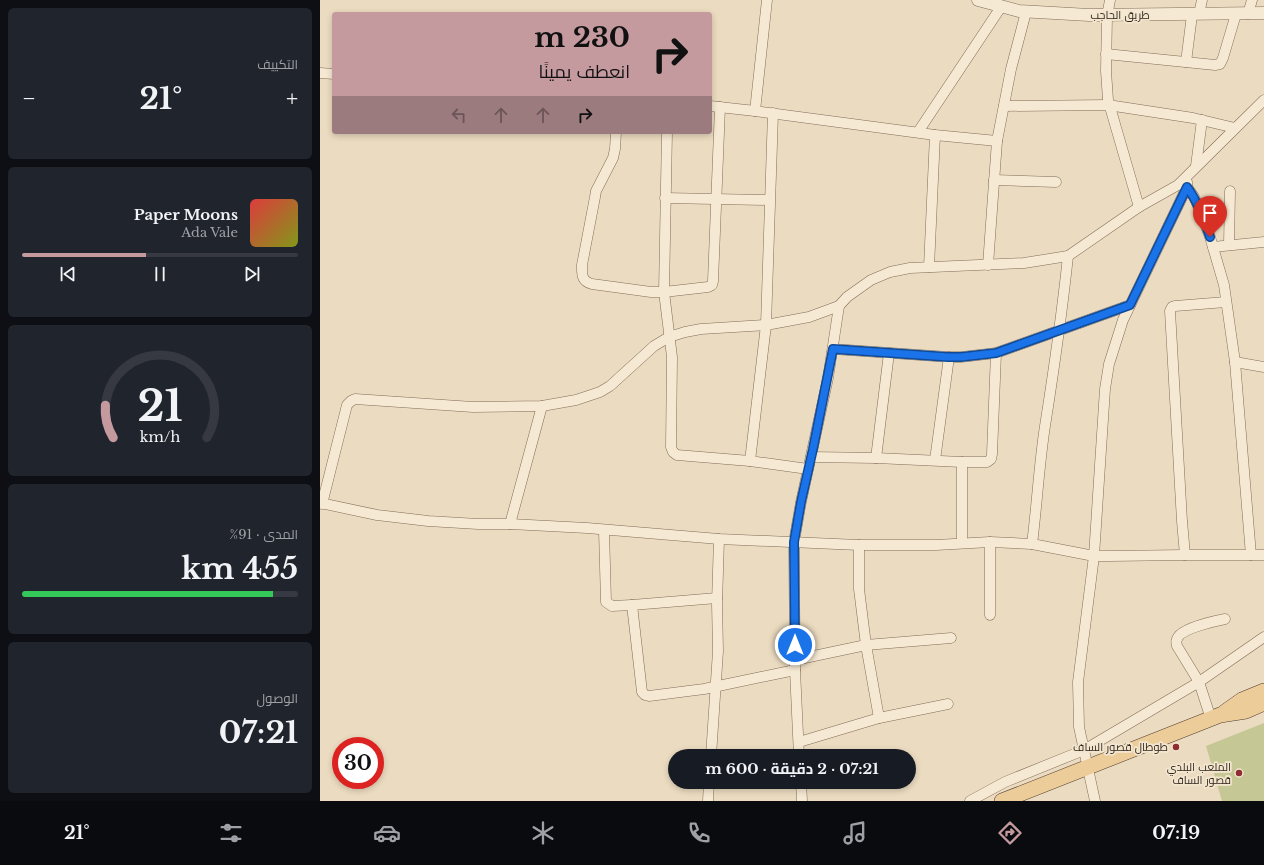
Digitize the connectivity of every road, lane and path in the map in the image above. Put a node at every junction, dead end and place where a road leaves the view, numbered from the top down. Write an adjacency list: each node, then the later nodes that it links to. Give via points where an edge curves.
1 (767, 0): 20 (street)
2 (978, 0): 6 (street, طريق الحاجب)
3 (1110, 0): 11 (street)
4 (1202, 0): 9 (street)
5 (1252, 0): 10 (street)
6 (1001, 7): 7 (street, طريق الحاجب); 24 (street)
7 (1026, 12): 11 (street, طريق الحاجب); 18 (street)
8 (1264, 13): 10 (street, طريق الحاجب)
9 (1196, 14): 10 (street, طريق الحاجب); 11 (street, طريق الحاجب); 13 (street)
10 (1242, 14): 13 (street, via 1220,64)
11 (1107, 16): 12 (street)
12 (1106, 54): 13 (street); 17 (street)
13 (1186, 62)
14 (320, 73): 15 (street)
15 (332, 74)
16 (1264, 100): 23 (street)
17 (1108, 105): 18 (street); 22 (street); 38 (street)
18 (1004, 106): 28 (street)
19 (715, 107): 20 (street); 36 (street)
20 (755, 111): 21 (street)
21 (773, 113): 24 (street); 37 (street)
22 (1202, 120): 23 (street); 29 (street)
23 (1235, 128): 29 (street)
24 (918, 132): 27 (street)
25 (616, 134): 45 (street, via 613,158 595,197 582,275 584,280 592,284)
26 (667, 134): 35 (street)
27 (935, 135): 28 (street); 44 (street)
28 (997, 141): 31 (street)
29 (1196, 166): 30 (street)
30 (1187, 175): 33 (street); 38 (street, via 1170,190)
31 (994, 180): 32 (street); 43 (street)
32 (1056, 182)
33 (1187, 187): 41 (street, via 1199,208); 47 (street)
34 (1230, 191): 40 (street)
35 (665, 198): 36 (street); 45 (street)
36 (716, 200): 37 (street); 45 (street, via 712,285)
37 (769, 200): 49 (street)
38 (1139, 207): 42 (street)
39 (1264, 242): 40 (street)
40 (1229, 245): 41 (street)
41 (1213, 247): 46 (street)
42 (1068, 256): 43 (street, via 1024,263); 50 (street)
43 (988, 265): 44 (street)
44 (929, 267): 48 (street, via 890,272 871,280 855,290)
45 (664, 292): 51 (street)
46 (1226, 302): 56 (street); 74 (street, via 1175,306 1170,311)
47 (1130, 305): 50 (street); 76 (street, via 1122,320 1106,382)
48 (839, 306): 49 (street, via 808,317); 52 (street)
49 (766, 325): 51 (street, via 701,329); 62 (street)
50 (1060, 329): 54 (street); 72 (street, via 1040,463)
51 (669, 337): 58 (street, via 648,351 621,378 600,392 576,400); 62 (street, via 672,357 673,452 681,456)
52 (833, 349): 53 (street); 59 (street)
53 (889, 353): 55 (street); 60 (street)
54 (996, 353): 55 (street); 63 (street, via 991,459 987,462)
55 (948, 357): 61 (street)
56 (1235, 362): 57 (street); 75 (street)
57 (1264, 367)
58 (542, 406): 65 (street, via 473,407 355,399 347,406); 66 (street)
59 (811, 457): 60 (street); 64 (street)
60 (876, 458): 61 (street)
61 (935, 460): 63 (street)
62 (750, 461): 64 (street)
63 (962, 462): 71 (street)
64 (808, 469): 69 (street)
65 (321, 503): 66 (street, via 377,515 428,521)
66 (510, 524): 67 (street)
67 (604, 530): 68 (street); 79 (street, via 606,602 612,606)
68 (719, 539): 69 (street); 78 (street)
69 (794, 542): 73 (street); 85 (street)
70 (990, 542): 71 (street); 72 (street); 80 (street)
71 (962, 543): 73 (street)
72 (1032, 544): 76 (street)
73 (859, 545): 84 (street, via 859,589)
74 (1185, 555): 75 (street); 76 (street)
75 (1251, 555): 77 (street)
76 (1094, 556): 96 (street, via 1078,682 1079,727)
77 (1264, 556)
78 (717, 598): 79 (street); 87 (street, via 718,651)
79 (632, 605): 87 (street, via 642,692 645,695)
80 (990, 615)
81 (1225, 619): 86 (street, via 1204,624 1181,634 1176,641)
82 (1264, 637): 86 (street)
83 (951, 638): 84 (street)
84 (866, 646): 85 (street); 92 (street)
85 (795, 665): 87 (street); 93 (street)
86 (1199, 682): 91 (street); 96 (street)
87 (715, 686): 94 (street)
88 (1264, 691): 91 (main road, via 1242,700)
89 (1264, 703): 91 (main road)
90 (948, 704): 92 (street)
91 (1215, 717): 97 (main road)
92 (879, 718): 93 (street)
93 (799, 742): 95 (street)
94 (711, 749)
95 (799, 749)
96 (1084, 750): 97 (street); 102 (street, via 1005,782)
97 (1088, 767): 103 (main road); 104 (street)
98 (709, 789): 100 (street)
99 (801, 789): 101 (street)
100 (708, 801)
101 (802, 801)
102 (970, 801)
103 (1002, 801)
104 (1095, 801)

